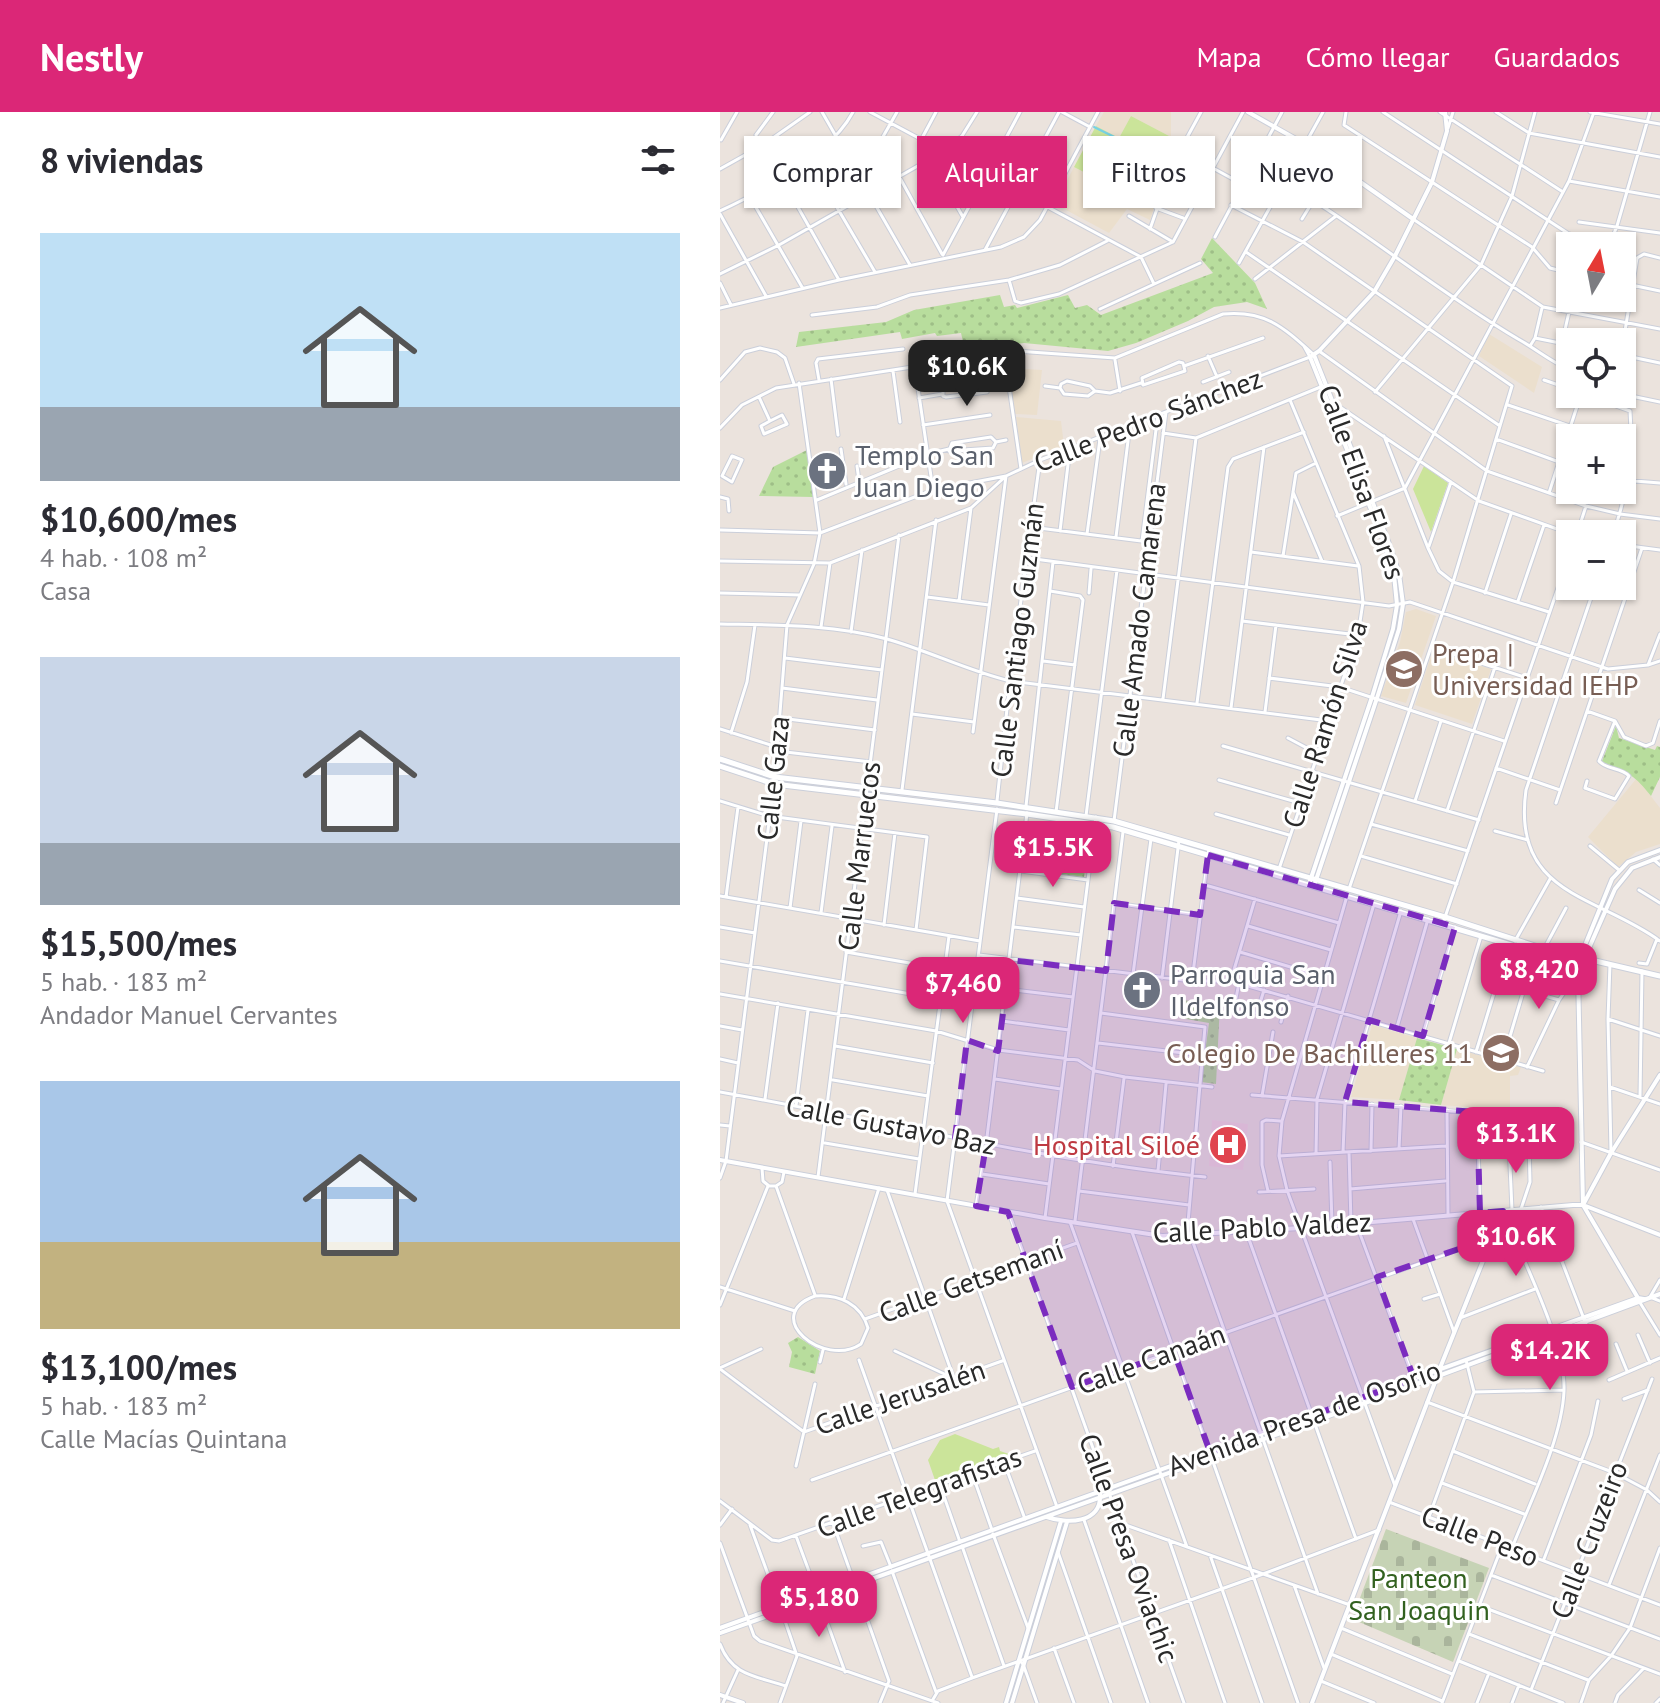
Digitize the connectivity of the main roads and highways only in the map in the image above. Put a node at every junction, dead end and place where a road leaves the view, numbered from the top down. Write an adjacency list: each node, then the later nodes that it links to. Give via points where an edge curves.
1 (720, 759): 3 (main road)
2 (720, 766): 3 (main road)
3 (774, 781): 4 (main road, via 997,812); 4 (main road, via 997,803)
4 (1026, 811): 5 (main road); 5 (main road)
5 (1096, 821): 6 (main road)
6 (1124, 827): 7 (main road); 7 (main road)
7 (1179, 843): 8 (main road)
8 (1209, 851): 9 (main road); 9 (main road)
9 (1312, 882): 10 (main road)
10 (1348, 892): 11 (main road); 11 (main road, via 1374,904)
11 (1444, 920): 12 (main road); 12 (main road)
12 (1512, 942): 13 (main road); 13 (main road, via 1535,952)
13 (1583, 959): 14 (main road)
14 (1660, 976)

